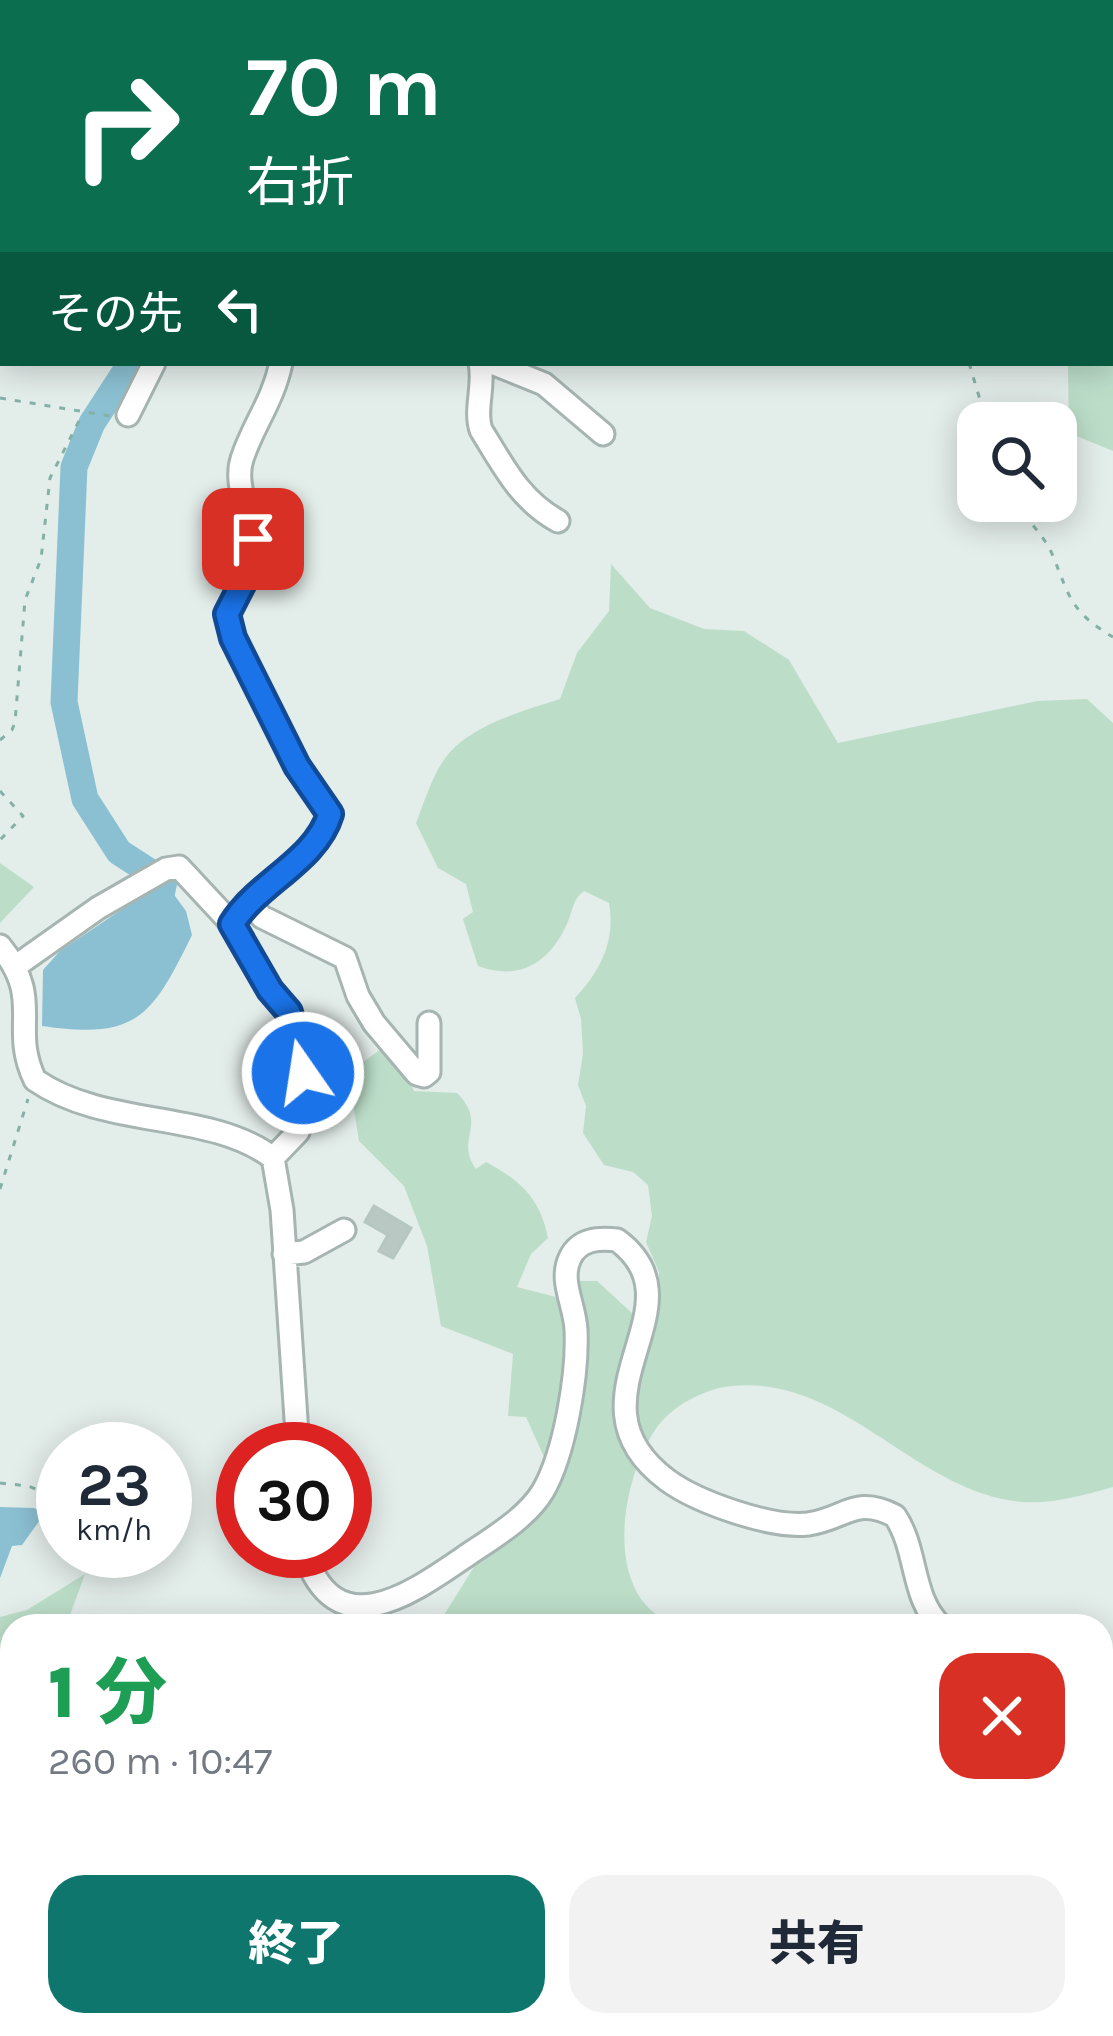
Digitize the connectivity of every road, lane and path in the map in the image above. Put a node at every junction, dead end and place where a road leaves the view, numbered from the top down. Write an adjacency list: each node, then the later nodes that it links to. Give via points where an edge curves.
1 (152, 366): 9 (street)
2 (280, 366): 17 (street, via 241,461 253,539 249,571 227,614 297,766 330,814 304,853)
3 (482, 366): 11 (street, via 481,430 520,493)
4 (499, 366): 10 (street, via 544,384)
5 (970, 366): 7 (path)
6 (0, 398): 8 (path)
7 (981, 402)
8 (86, 414): 9 (path); 14 (path, via 50,478 41,559 25,600 15,722)
9 (117, 415)
10 (603, 434)
11 (558, 520)
12 (1030, 522): 13 (path, via 1078,614)
13 (1113, 637)
14 (0, 740)
15 (0, 791): 16 (path, via 22,816)
16 (0, 840)
17 (247, 902): 18 (street); 21 (street, via 345,958 374,1023 424,1076)
18 (232, 924): 20 (street, via 179,868 98,908); 23 (street, via 289,1012 307,1094 298,1132)
19 (0, 946): 20 (street)
20 (16, 966): 22 (street, via 26,987 24,1046)
21 (428, 1023)
22 (35, 1080): 23 (street, via 79,1104 248,1143); 24 (path)
23 (273, 1158): 26 (street)
24 (0, 1189)
25 (344, 1230): 26 (street)
26 (284, 1254): 27 (street)
27 (296, 1422)
28 (0, 1483): 29 (path)
29 (36, 1489)
30 (317, 1578): 31 (street, via 355,1604 389,1604 542,1495 575,1360 564,1273 586,1241 617,1240 640,1263 650,1296 623,1402 641,1455 688,1493 778,1521 811,1523 866,1505 895,1516)
31 (932, 1614)

